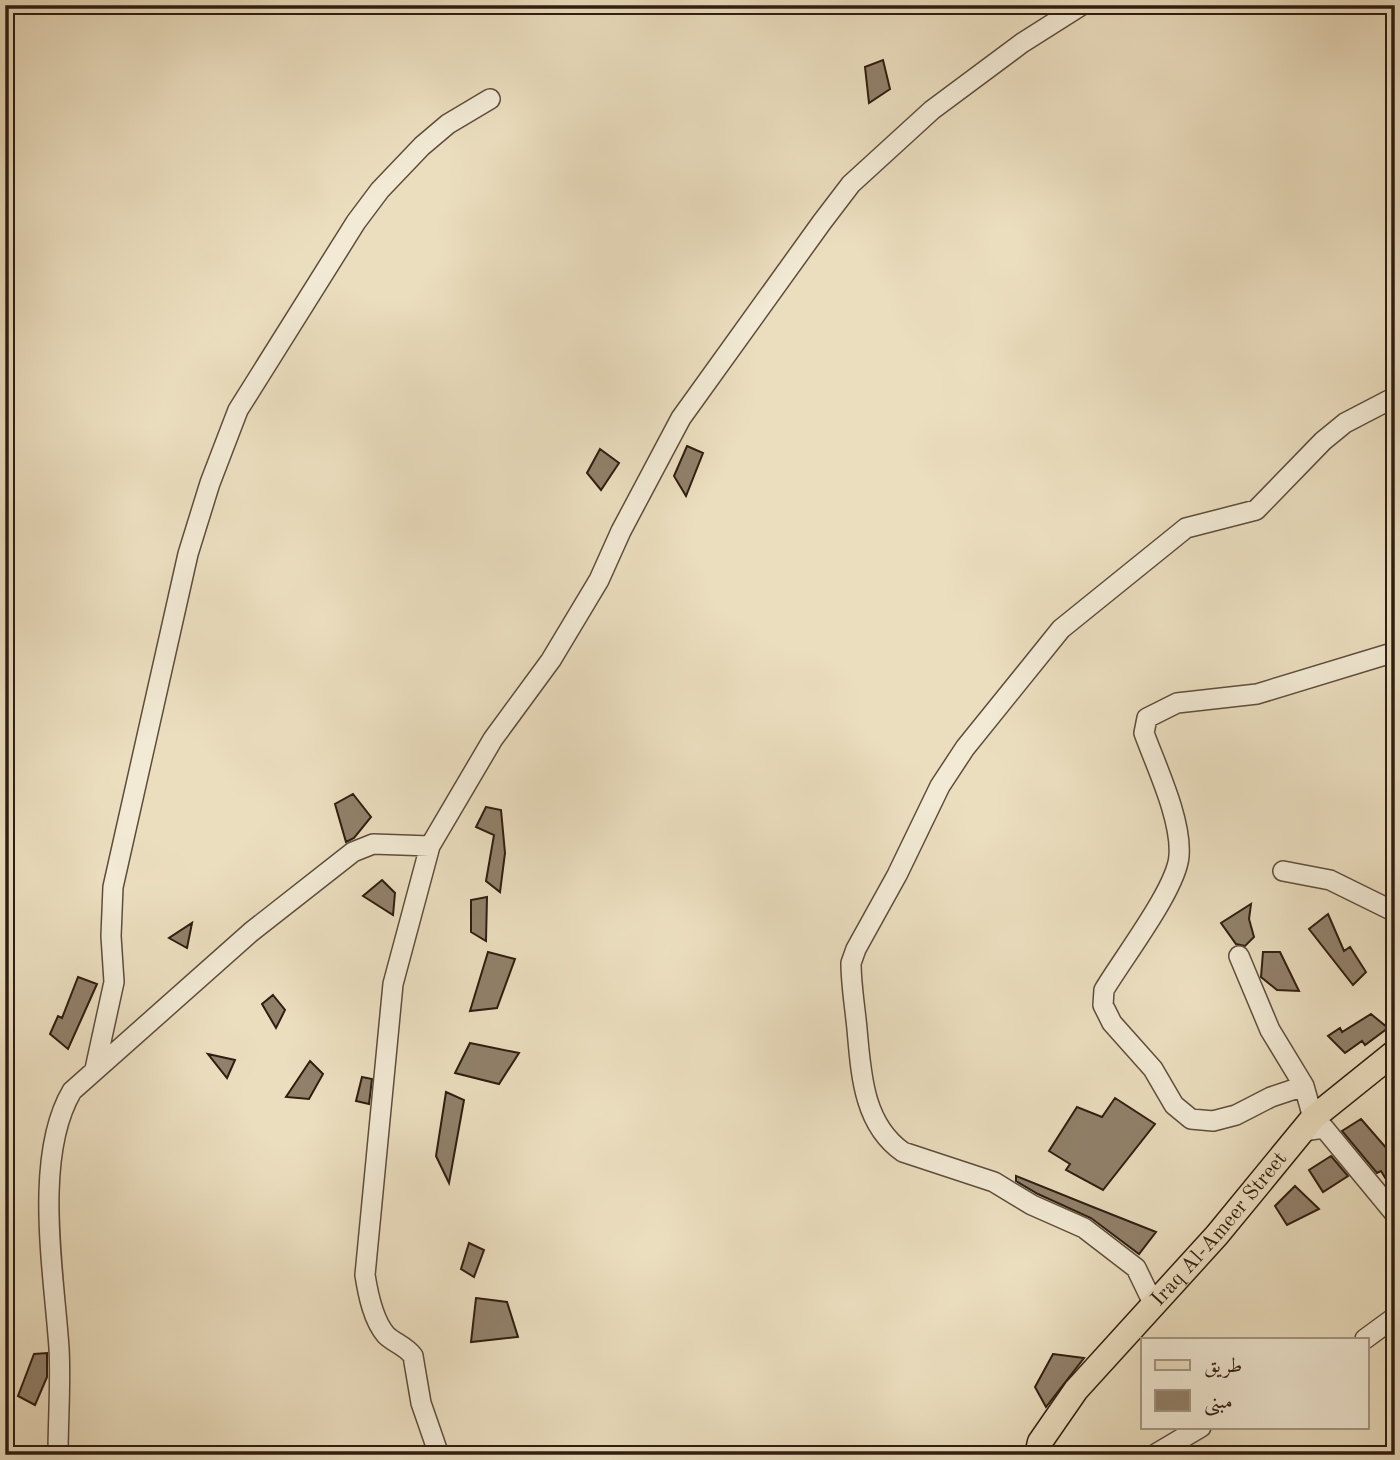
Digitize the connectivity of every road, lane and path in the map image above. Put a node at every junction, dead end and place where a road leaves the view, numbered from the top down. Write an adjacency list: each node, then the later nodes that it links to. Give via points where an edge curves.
1 (1082, 5): 5 (street, via 932,110 851,184 681,418 599,580)
2 (490, 99): 10 (street, via 431,139 380,190 238,410 188,554 113,887 114,982)
3 (1395, 397): 14 (street, via 1338,429 1256,510 1186,528 1061,629 940,786 852,963 862,1080 870,1109 891,1143 903,1152 994,1182 1084,1228 1136,1268)
4 (1395, 652): 11 (street, via 1257,694 1177,703 1147,718 1144,733 1178,837 1179,856 1172,883 1104,990 1103,1005 1112,1023 1153,1069 1174,1105 1191,1119 1213,1121 1236,1115)
5 (430, 846): 10 (street, via 373,844 353,852 251,932); 19 (street, via 393,984 365,1275 380,1325 413,1356 421,1403)
6 (1283, 871): 7 (street, via 1330,880)
7 (1395, 912)
8 (1239, 956): 11 (street, via 1270,1030)
9 (1395, 1052): 12 (main road, Iraq Al-Ameer Street)
10 (95, 1069): 18 (street, via 65,1102 49,1178 59,1353)
11 (1304, 1086): 12 (street)
12 (1308, 1124): 13 (street, via 1324,1128); 14 (main road, Iraq Al-Ameer Street, via 1217,1235)
13 (1395, 1214)
14 (1153, 1303): 20 (main road, Iraq Al-Ameer Street, via 1058,1412)
15 (1395, 1317): 16 (street)
16 (1366, 1338)
17 (1199, 1428): 21 (street)
18 (58, 1455)
19 (439, 1455)
20 (1037, 1455)
21 (1154, 1455)

